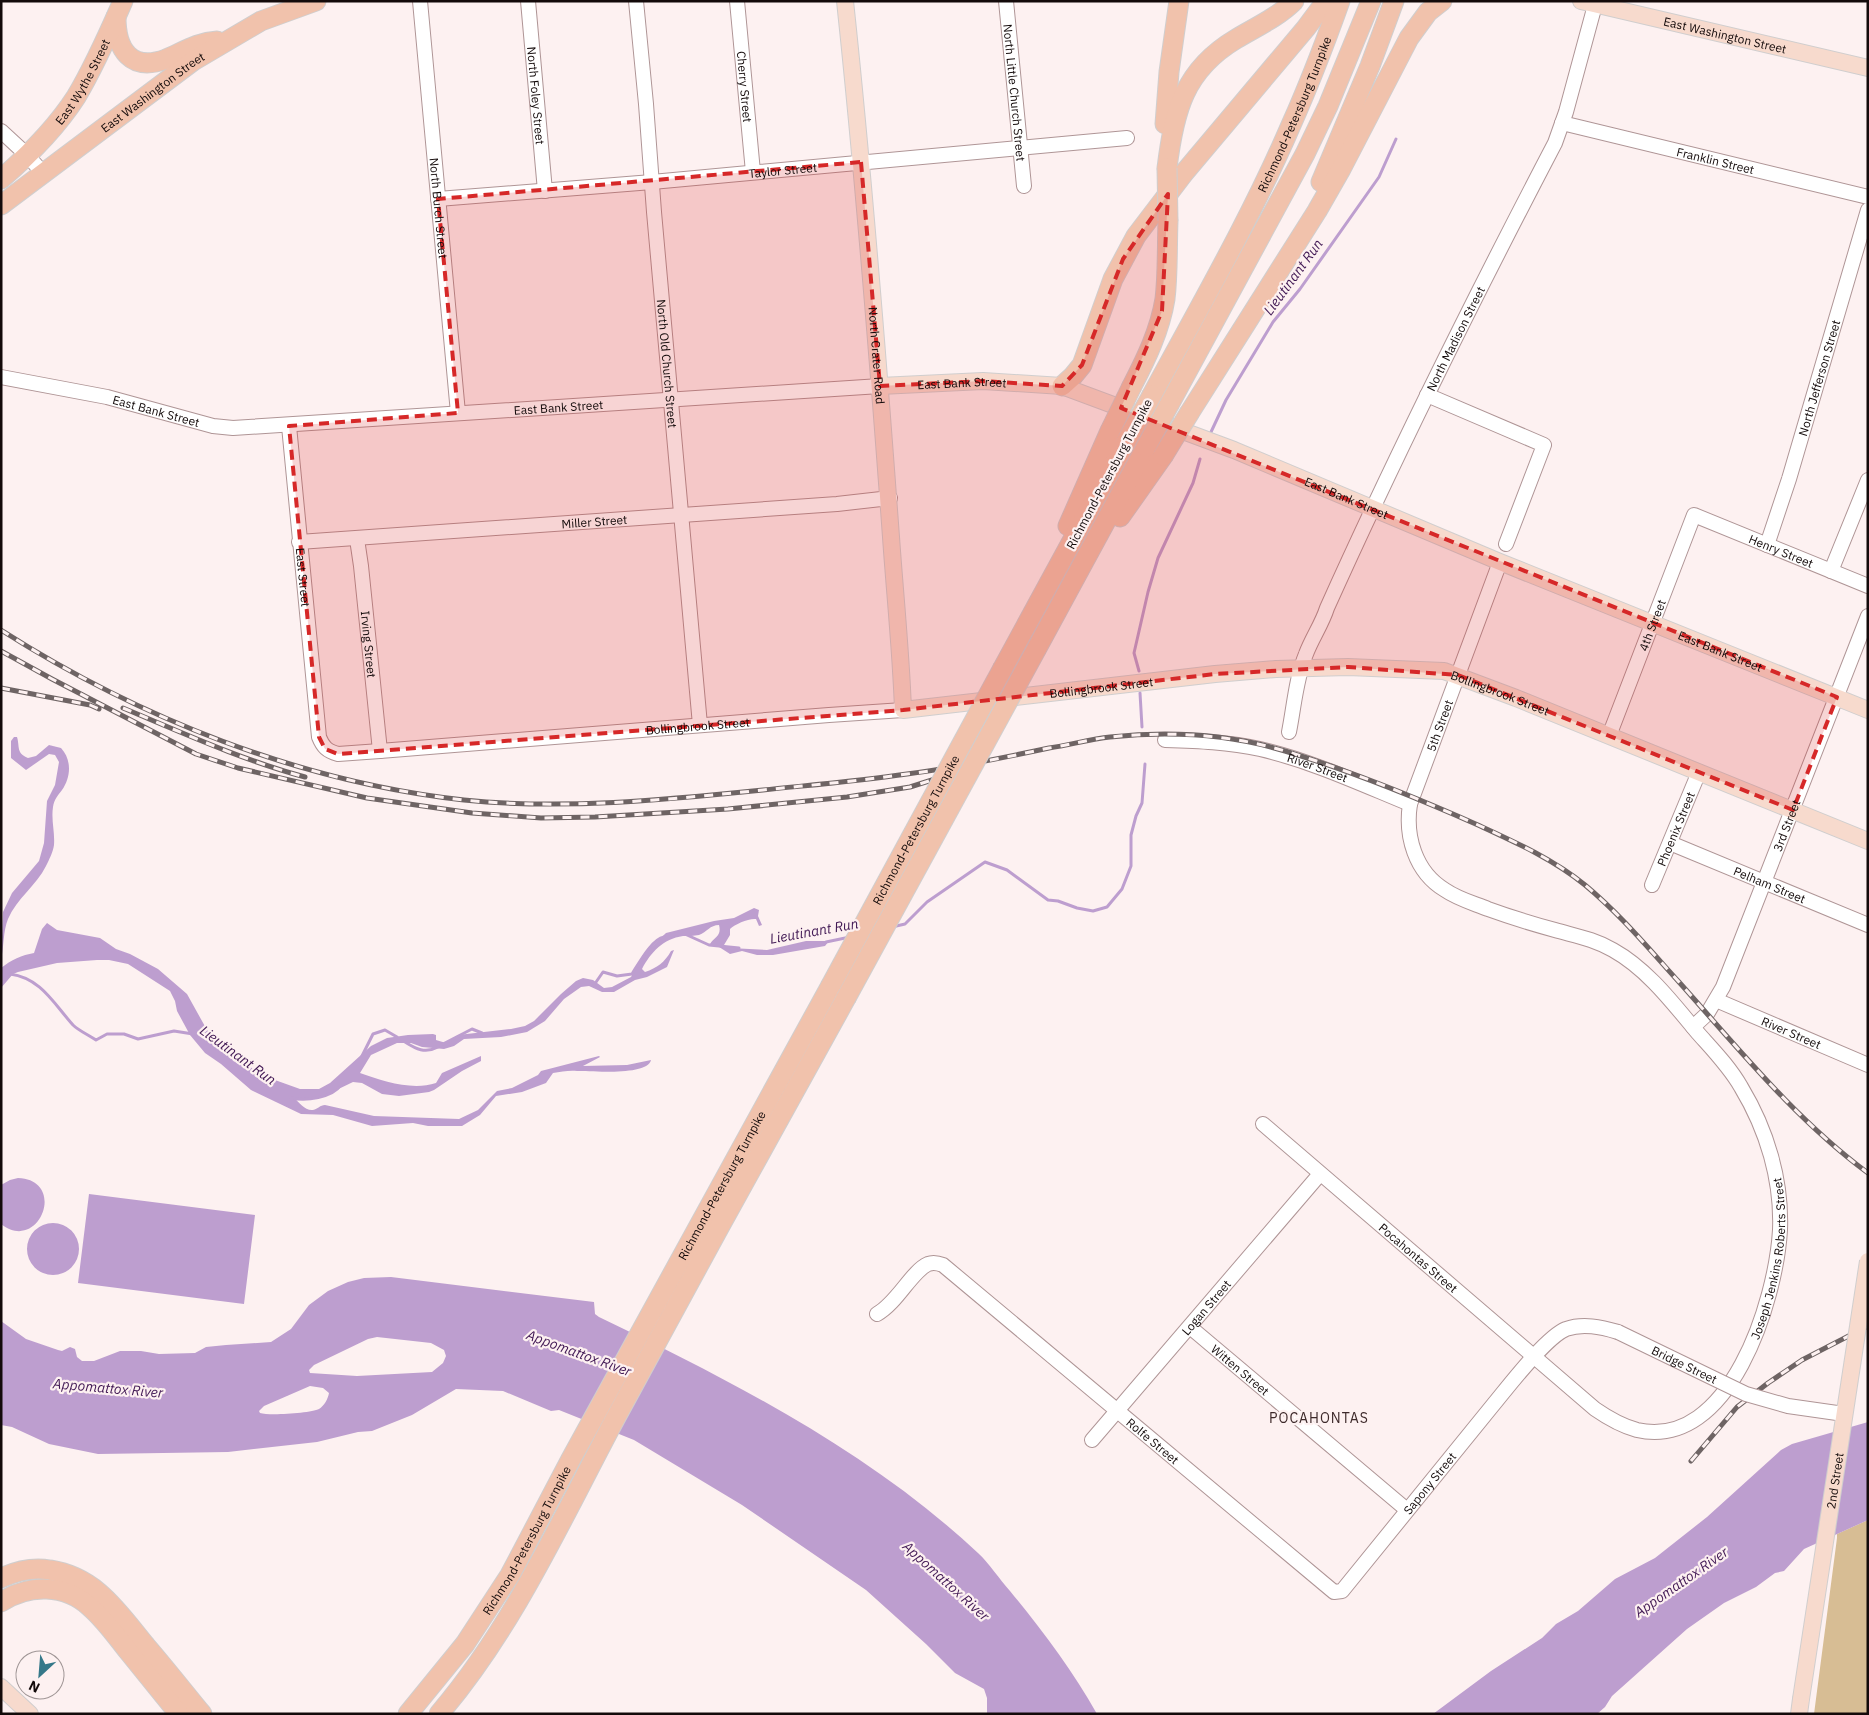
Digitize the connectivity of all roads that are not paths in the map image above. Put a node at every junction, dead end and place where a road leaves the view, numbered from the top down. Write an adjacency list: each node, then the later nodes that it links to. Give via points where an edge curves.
1 (316, 1): 17 (highway, East Washington Street, via 261,22)
2 (420, 1): 33 (street, North Burch Street)
3 (528, 1): 31 (street, North Foley Street)
4 (636, 1): 29 (street, North Old Church Street)
5 (737, 1): 26 (street, Cherry Street)
6 (845, 1): 24 (main road, North Crater Road)
7 (1006, 1): 22 (street, North Little Church Street)
8 (1180, 1): 25 (highway, via 1169,72 1165,130)
9 (1294, 1): 25 (highway, via 1276,16 1227,44 1197,73 1175,116)
10 (1326, 1): 39 (highway, via 1141,228 1113,279 1082,365)
11 (1340, 1): 60 (highway, Richmond-Petersburg Turnpike, bridge, via 1292,125 1270,172)
12 (1370, 1): 57 (highway, Richmond-Petersburg Turnpike, bridge, via 1309,146)
13 (1394, 1): 36 (highway, via 1338,146)
14 (1442, 1): 36 (highway, via 1428,12 1409,38 1332,186)
15 (1588, 3): 18 (main road, East Washington Street); 19 (street, North Madison Street)
16 (120, 9): 17 (highway, via 116,32 124,51 135,60 156,62 197,44); 23 (highway, East Wythe Street, via 76,96)
17 (225, 41): 27 (highway, East Washington Street)
18 (1868, 68)
19 (1562, 123): 32 (street, Franklin Street); 40 (street, North Madison Street, via 1555,143)
20 (1, 131): 23 (street)
21 (1127, 138): 22 (street, Taylor Street)
22 (1020, 147): 24 (street, Taylor Street); 30 (street, North Little Church Street)
23 (27, 155): 27 (street); 28 (highway)
24 (861, 162): 26 (street, Taylor Street); 38 (main road, North Crater Road)
25 (1167, 168): 60 (highway, bridge, via 1165,297 1156,333)
26 (753, 172): 29 (street, Taylor Street)
27 (43, 173): 34 (highway, East Washington Street)
28 (1, 179)
29 (652, 182): 31 (street, Taylor Street); 41 (street, North Old Church Street)
30 (1024, 186)
31 (545, 191): 33 (street, Taylor Street)
32 (1868, 197)
33 (438, 199): 42 (street, North Burch Street)
34 (1, 205)
35 (1868, 210): 53 (street, North Jefferson Street)
36 (1262, 299): 57 (highway, bridge, via 1163,456)
37 (1, 376): 43 (street, East Bank Street, via 107,397 213,426)
38 (880, 386): 39 (main road, East Bank Street, via 983,382); 41 (street, East Bank Street); 45 (main road, North Crater Road)
39 (1062, 386): 46 (main road, East Bank Street, via 1234,450)
40 (1427, 395): 46 (street, North Madison Street); 52 (street, via 1544,445)
41 (672, 399): 42 (street, East Bank Street); 49 (street, North Old Church Street)
42 (458, 413): 43 (street, East Bank Street)
43 (289, 426): 51 (street, East Street)
44 (1868, 480): 47 (street)
45 (890, 498): 49 (street, Miller Street); 64 (main road, North Crater Road)
46 (1371, 509): 54 (main road, East Bank Street); 61 (street, North Madison Street)
47 (1862, 511): 55 (street)
48 (1694, 515): 53 (street, Henry Street); 59 (street, 4th Street)
49 (682, 516): 50 (street, Miller Street); 66 (street, North Old Church Street)
50 (357, 539): 51 (street, Miller Street); 71 (street, Irving Street)
51 (300, 542): 67 (street, East Street)
52 (1506, 544)
53 (1767, 545): 55 (street, Henry Street)
54 (1500, 562): 59 (main road, East Bank Street); 62 (street, 5th Street)
55 (1831, 571): 56 (street, Henry Street)
56 (1868, 586)
57 (1067, 592): 103 (highway, Richmond-Petersburg Turnpike, bridge, via 679,1299 528,1585 469,1675)
58 (1868, 616): 63 (street, 3rd Street)
59 (1653, 623): 63 (main road, East Bank Street); 69 (street, 4th Street)
60 (1019, 640): 102 (highway, Richmond-Petersburg Turnpike, bridge, via 496,1600 452,1662)
61 (1302, 668): 62 (main road, Bollingbrook Street, via 1444,671); 64 (main road, Bollingbrook Street, via 1215,674); 68 (street, North Madison Street)
62 (1458, 675): 69 (main road, Bollingbrook Street); 73 (street, 5th Street)
63 (1836, 697): 65 (main road, East Bank Street); 74 (street, 3rd Street)
64 (903, 710): 66 (street, Bollingbrook Street)
65 (1868, 710)
66 (700, 725): 71 (street, Bollingbrook Street)
67 (318, 729): 71 (street, Bollingbrook Street, via 322,744 331,752)
68 (1289, 732)
69 (1608, 736): 72 (main road, Bollingbrook Street)
70 (1166, 740): 73 (street, River Street, via 1228,743 1284,756)
71 (380, 751)
72 (1699, 772): 74 (main road, Bollingbrook Street); 76 (street, Phoenix Street)
73 (1410, 804): 81 (street, Joseph Jenkins Roberts Street, via 1410,843 1417,860 1433,882 1460,898 1595,941 1624,957 1651,980)
74 (1793, 810): 75 (main road, Bollingbrook Street); 77 (street, 3rd Street)
75 (1868, 841)
76 (1670, 844): 77 (street, Pelham Street); 78 (street, Phoenix Street)
77 (1764, 883): 79 (street, Pelham Street); 80 (street, 3rd Street)
78 (1652, 886)
79 (1868, 925)
80 (1716, 1000): 81 (street, 3rd Street); 82 (street, River Street)
81 (1693, 1027): 89 (street, Joseph Jenkins Roberts Street, via 1740,1084 1760,1124 1773,1164 1780,1230 1764,1313 1749,1351 1718,1399 1702,1415 1679,1428 1652,1432 1625,1426 1595,1409)
82 (1868, 1065)
83 (1263, 1124): 84 (street, Pocahontas Street)
84 (1320, 1174): 87 (street, Logan Street); 88 (street, Pocahontas Street)
85 (1868, 1261): 91 (main road, 2nd Street, bridge)
86 (877, 1314): 90 (street, Rolfe Street, via 892,1303 922,1268 931,1263 943,1265)
87 (1190, 1327): 90 (street, Logan Street); 93 (street, Witten Street)
88 (1534, 1357): 89 (street, Pocahontas Street); 91 (street, Bridge Street, bridge, via 1553,1337 1566,1329 1600,1327 1618,1332 1746,1394 1788,1406); 93 (street, Sapony Street)
89 (1575, 1392)
90 (1118, 1411): 92 (street, Logan Street); 95 (street, Rolfe Street)
91 (1844, 1414): 98 (main road, 2nd Street, bridge)
92 (1092, 1440)
93 (1407, 1510): 95 (street, Sapony Street, via 1342,1591 1334,1592)
94 (1, 1578): 101 (highway, via 21,1571 44,1569 72,1575 85,1582 111,1603)
95 (1322, 1582)
96 (1, 1602): 100 (highway, via 21,1592 47,1589 82,1600 99,1616)
97 (1, 1687): 99 (main road)
98 (1800, 1706)
99 (30, 1714)
100 (179, 1714)
101 (202, 1714)
102 (408, 1714)
103 (439, 1714)

